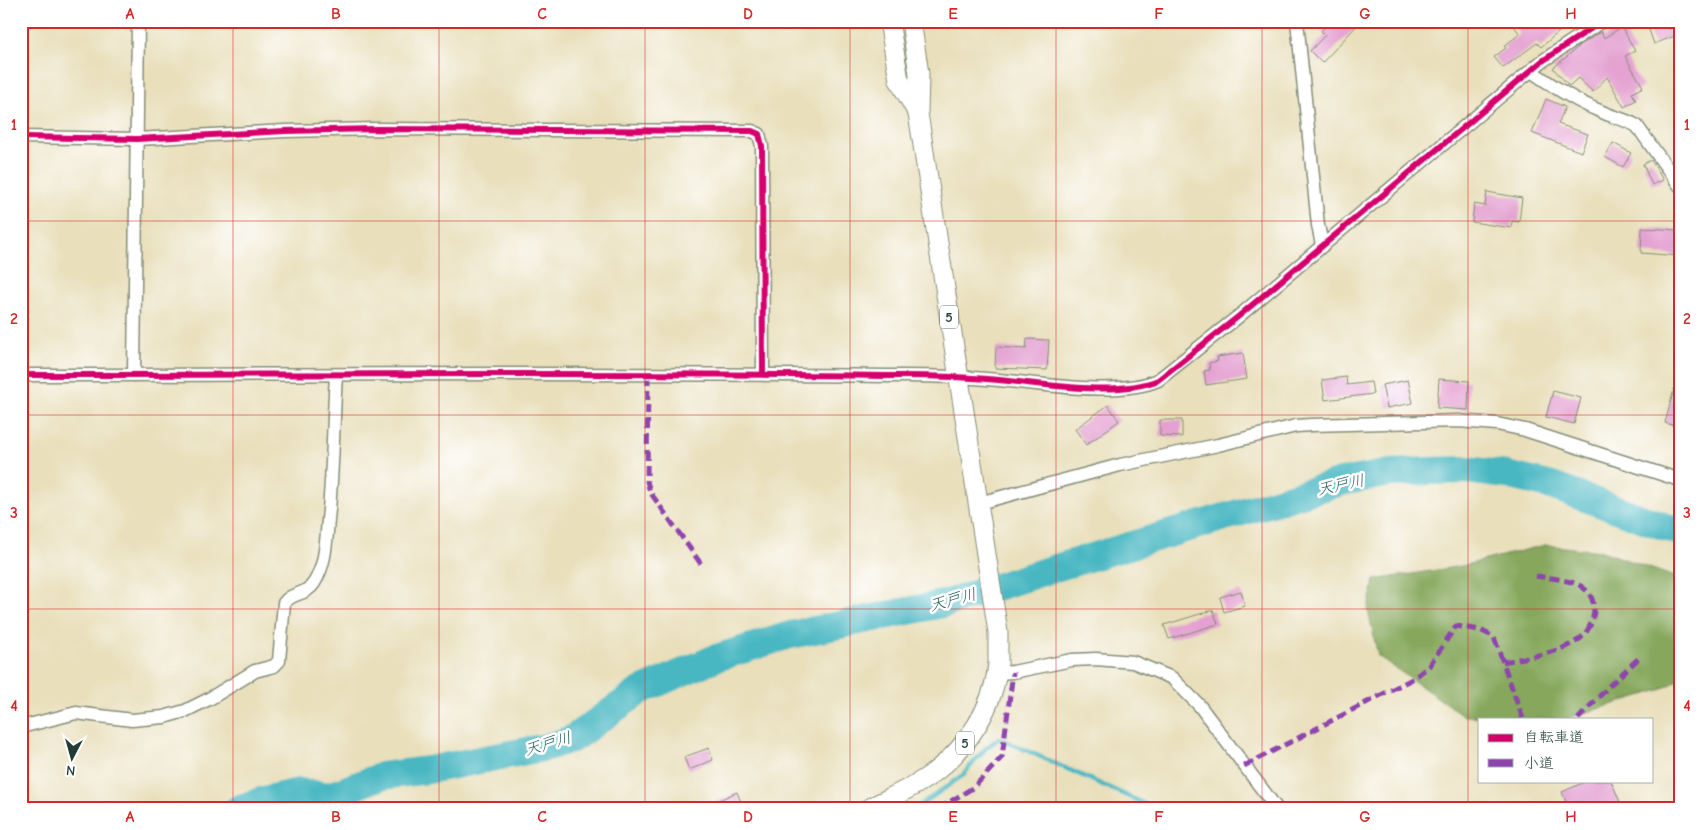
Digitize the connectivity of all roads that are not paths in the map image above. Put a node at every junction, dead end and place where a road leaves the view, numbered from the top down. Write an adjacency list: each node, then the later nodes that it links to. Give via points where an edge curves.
1 (138, 21): 9 (street)
2 (889, 21): 7 (main road, 5, via 899,80)
3 (911, 21): 7 (main road, 5, via 919,74)
4 (1297, 21): 11 (street)
5 (1602, 21): 6 (street)
6 (1531, 71): 10 (street, via 1590,107 1636,126); 11 (street)
7 (918, 114): 16 (main road, 5)
8 (21, 138): 9 (street)
9 (137, 139): 12 (street, via 359,129 752,130 759,134 762,146); 14 (street)
10 (1680, 186)
11 (1322, 245): 16 (street, via 1232,322 1158,380 1146,385 1090,388)
12 (763, 374): 15 (street); 16 (street)
13 (21, 375): 14 (street)
14 (134, 375): 15 (street)
15 (336, 375): 20 (street, via 326,551 310,588 284,602 277,664 255,672 185,711 164,717 132,720 76,713)
16 (959, 377): 18 (main road, 5)
17 (1680, 480): 18 (street, via 1532,432 1496,424 1311,425 1120,466)
18 (980, 512): 19 (main road, 5, via 998,632)
19 (996, 673): 21 (main road, 5, via 981,720 960,750 930,775); 22 (street, via 1096,659 1134,662 1172,678 1204,711)
20 (21, 727)
21 (868, 809)
22 (1277, 809)

